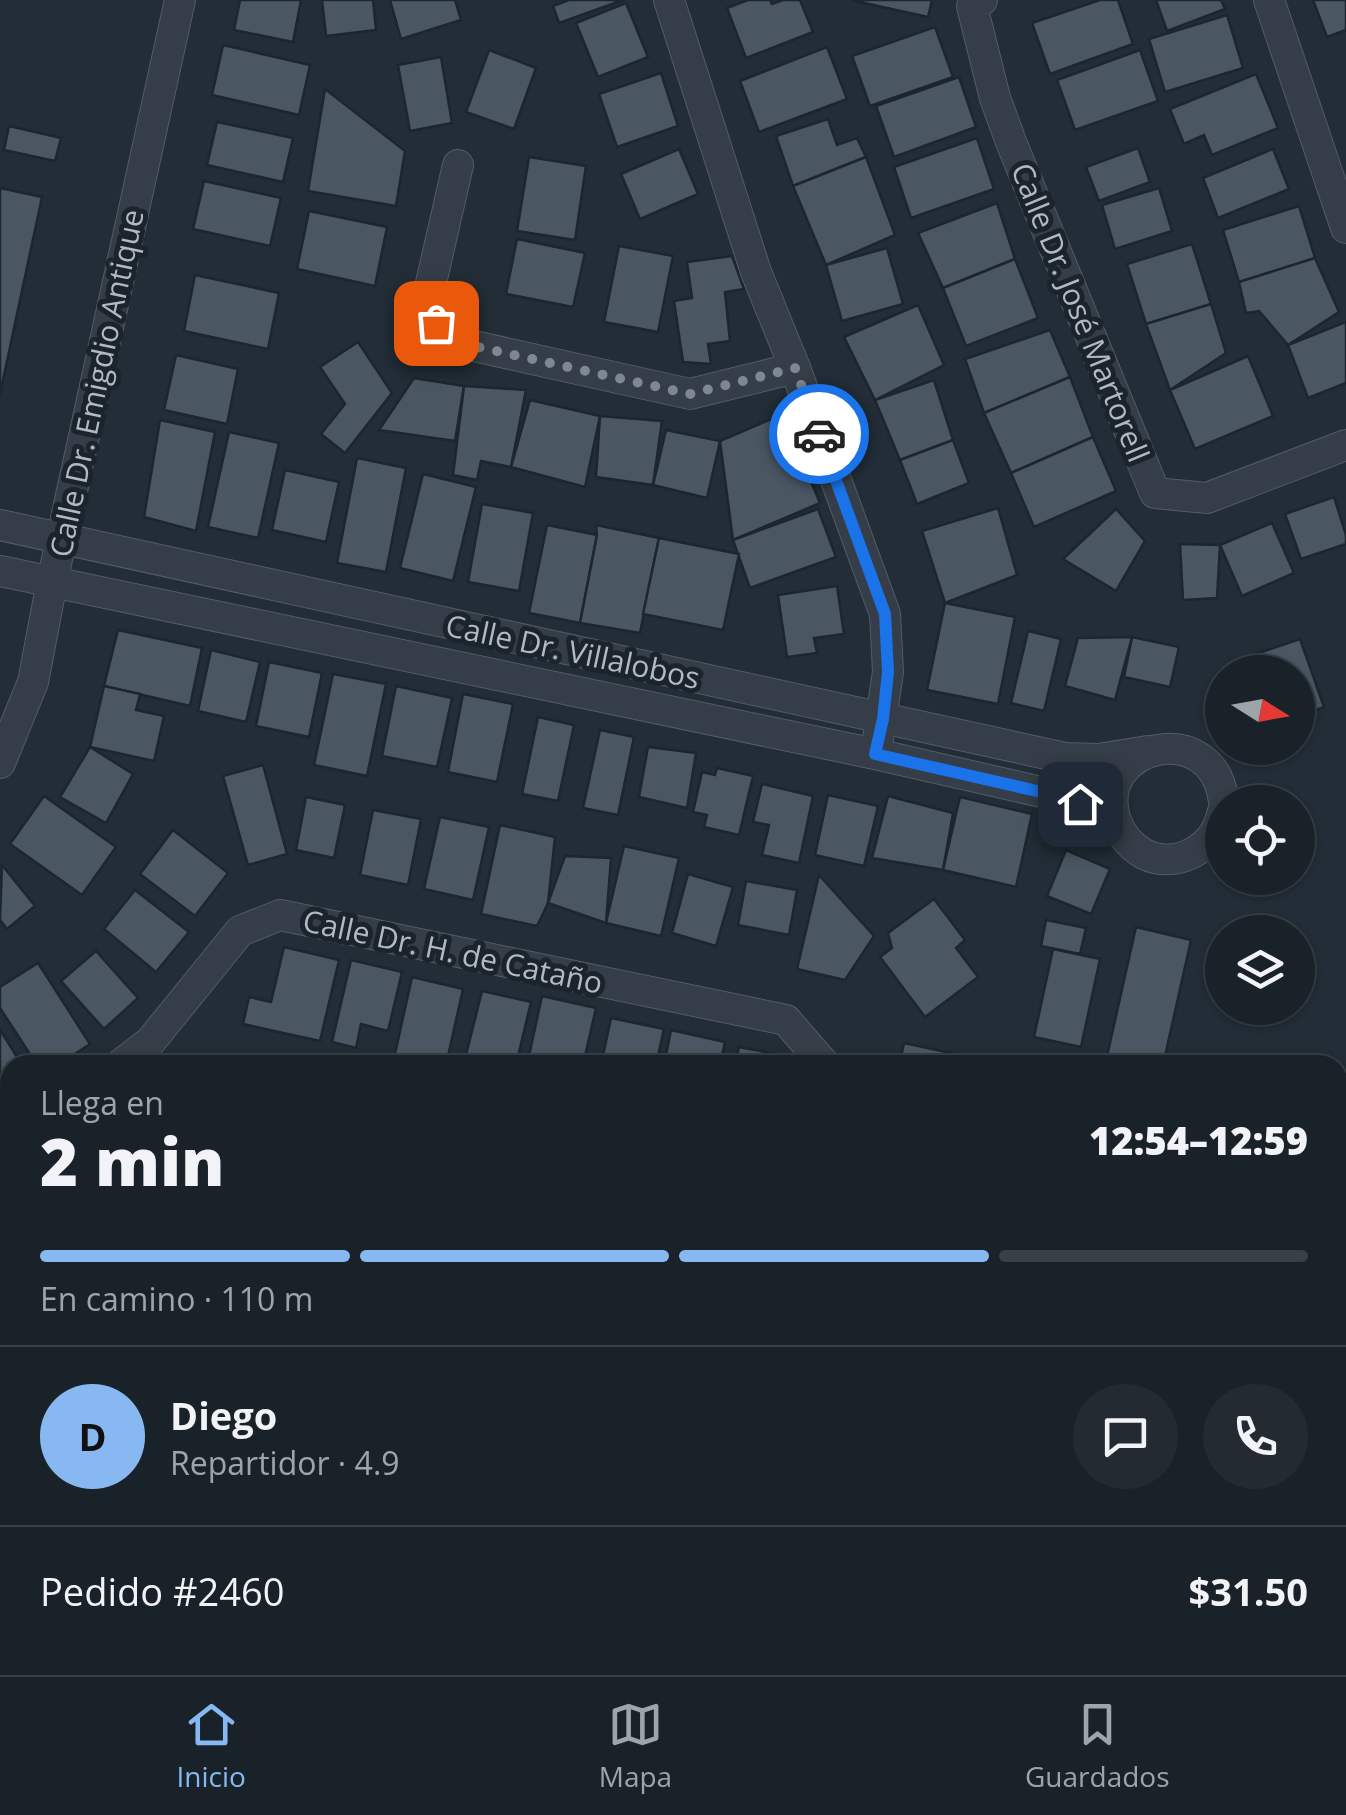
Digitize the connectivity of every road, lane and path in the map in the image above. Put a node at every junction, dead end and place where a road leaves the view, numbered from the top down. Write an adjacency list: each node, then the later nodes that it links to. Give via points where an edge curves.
1 (180, 0): 10 (street, Calle Dr. Emigdio Antique)
2 (669, 0): 7 (street, via 756,272)
3 (982, 0): 8 (street, Calle Dr. José Martorell, via 972,6 995,98 1155,493 1207,498)
4 (1269, 0): 6 (street)
5 (458, 165): 7 (street, via 426,305 446,340 690,394)
6 (1346, 228)
7 (795, 368): 13 (street, via 885,614)
8 (1346, 445)
9 (0, 525): 10 (street, Calle Dr. Villalobos)
10 (62, 539): 12 (street, Calle Dr. Emigdio Antique); 13 (street, Calle Dr. Villalobos)
11 (0, 571): 12 (street, Calle Dr. Villalobos)
12 (52, 582): 15 (street, Calle Dr. Villalobos); 16 (street, Calle Dr. Emigdio Antique, via 32,682)
13 (883, 719): 14 (street, Calle Dr. Villalobos, via 1064,758); 15 (street)
14 (1148, 752): 17 (street, Calle Dr. Villalobos, via 1184,750 1201,758); 18 (street, via 1132,761 1114,792)
15 (875, 754): 18 (street, Calle Dr. Villalobos, via 1050,794)
16 (0, 763)
17 (1221, 785)
18 (1118, 828): 19 (street, Calle Dr. Villalobos, via 1144,854 1161,859)
19 (1205, 845)
20 (133, 1055): 21 (street, Calle Dr. H. de Cataño, via 240,931 280,914 786,1020)
21 (817, 1055)

